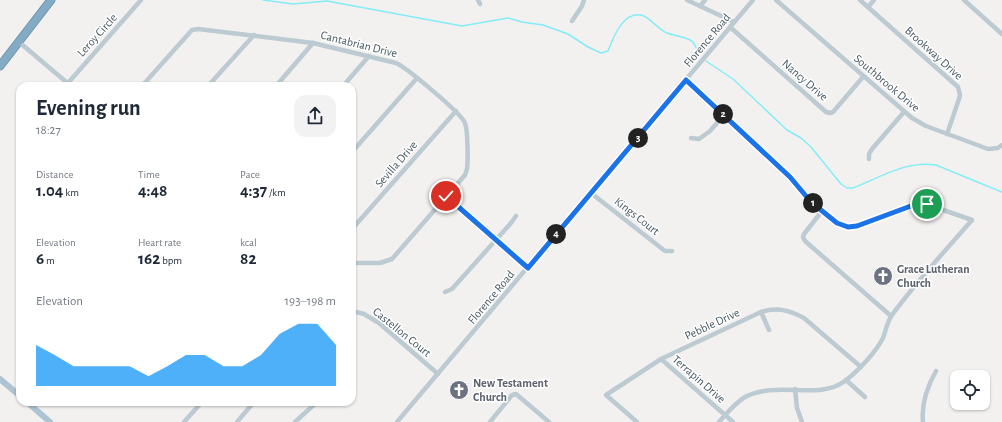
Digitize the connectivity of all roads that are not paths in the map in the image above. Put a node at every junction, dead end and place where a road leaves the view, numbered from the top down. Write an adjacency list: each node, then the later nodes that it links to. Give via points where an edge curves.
1 (50, 0): 18 (highway)
2 (142, 0): 26 (street, Leroy Circle)
3 (584, 0): 13 (street)
4 (687, 0): 11 (street)
5 (705, 0): 11 (street)
6 (753, 0): 14 (street, Florence Road)
7 (776, 0): 22 (street, Southbrook Drive)
8 (860, 0): 12 (street, Brookway Drive)
9 (874, 0): 12 (street)
10 (964, 0): 16 (street)
11 (700, 6): 14 (street)
12 (868, 7): 34 (street, Brookway Drive, via 958,87 959,99)
13 (572, 20)
14 (734, 22): 15 (street, Florence Road)
15 (730, 27): 22 (street, Nancy Drive, via 826,112 833,112); 24 (street, Florence Road)
16 (1002, 34)
17 (254, 35): 19 (street, Cantabrian Drive); 27 (street, Cantabrian Drive, via 192,30); 28 (street)
18 (18, 42): 21 (highway); 25 (street)
19 (313, 43): 20 (street, Cantabrian Drive); 29 (street)
20 (369, 56): 23 (street, Cantabrian Drive, via 396,63); 30 (street)
21 (0, 66)
22 (863, 77): 32 (street, Southbrook Drive)
23 (417, 78): 31 (street, Cantabrian Drive); 37 (street)
24 (686, 80): 33 (street); 39 (street, Florence Road)
25 (65, 82)
26 (72, 82)
27 (146, 82)
28 (212, 82)
29 (279, 82)
30 (346, 82)
31 (456, 111): 40 (street, Cantabrian Drive, via 466,123 467,169 465,175); 43 (street, Sevilla Drive)
32 (904, 112): 34 (street, Southbrook Drive, via 926,126); 38 (street, via 872,149)
33 (724, 115): 35 (street, via 700,139); 41 (street)
34 (947, 134): 36 (street, Southbrook Drive, via 988,148 998,148)
35 (691, 138)
36 (1002, 145)
37 (356, 147)
38 (869, 159)
39 (591, 193): 45 (street, Kings Court, via 665,251); 47 (street, Florence Road)
40 (446, 196): 44 (street); 46 (street, Cantabrian Drive, via 392,259 380,263)
41 (822, 211): 51 (street, via 804,234 805,241); 51 (street, via 837,223 848,227 919,203 972,220)
42 (516, 216): 44 (street)
43 (356, 225)
44 (496, 240): 47 (street); 48 (street, via 452,289)
45 (672, 251)
46 (356, 263)
47 (528, 268): 56 (street, Florence Road)
48 (444, 292)
49 (356, 312): 56 (street, Castellon Court, via 364,314 378,324)
50 (761, 312): 52 (street); 53 (street, Pebble Drive); 54 (street, Pebble Drive, via 782,309 804,318)
51 (891, 316): 54 (street, via 879,345)
52 (769, 330)
53 (661, 359): 66 (street, Terrapin Drive); 75 (street, Pebble Drive, via 606,395)
54 (860, 366): 58 (street)
55 (936, 371): 79 (street, via 924,397)
56 (438, 374): 72 (street, Florence Road)
57 (0, 380): 60 (main road)
58 (846, 380): 59 (street, via 825,389); 61 (street)
59 (795, 390): 66 (street, via 774,389 754,394 738,402); 78 (street)
60 (16, 393)
61 (865, 397)
62 (32, 406): 68 (main road)
63 (198, 406): 69 (street)
64 (251, 406): 70 (street)
65 (313, 406): 67 (street)
66 (725, 415): 76 (street); 77 (street, Terrapin Drive)
67 (300, 420): 71 (street)
68 (50, 422)
69 (184, 422)
70 (237, 422)
71 (295, 422)
72 (397, 422)
73 (490, 422): 74 (street, via 512,395 516,394)
74 (549, 422)
75 (637, 422)
76 (719, 422)
77 (732, 422)
78 (802, 422)
79 (923, 422)

